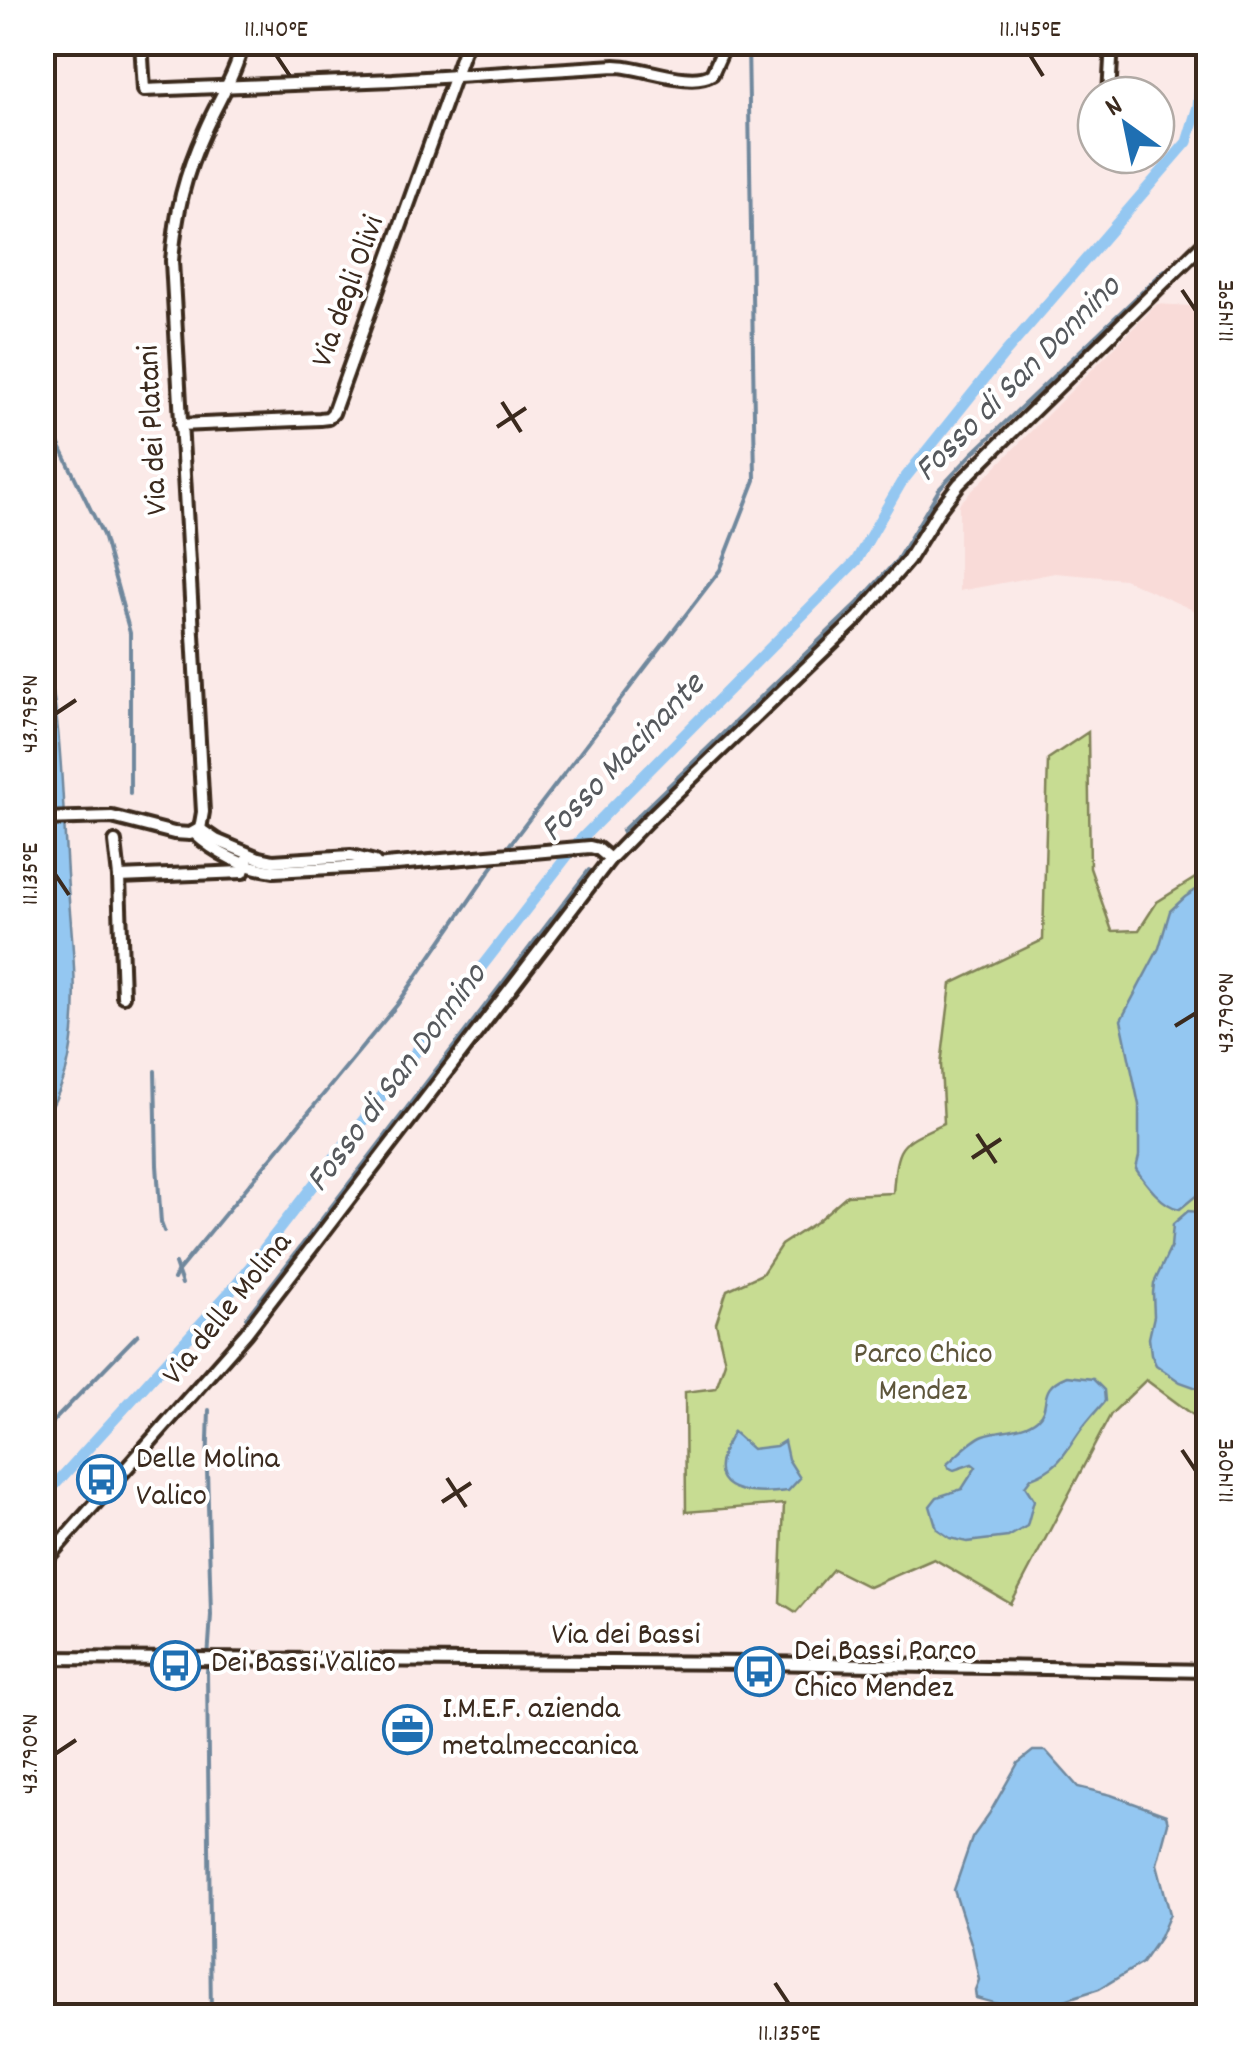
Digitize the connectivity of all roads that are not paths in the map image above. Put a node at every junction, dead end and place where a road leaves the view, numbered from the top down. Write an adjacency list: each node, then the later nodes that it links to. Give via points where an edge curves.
1 (141, 42): 8 (street, via 144,90)
2 (244, 42): 8 (street, Via dei Platani)
3 (467, 42): 7 (street, Via degli Olivi)
4 (818, 42): 7 (street, via 723,50 709,77 692,79 622,66)
5 (1112, 42): 6 (street)
6 (1110, 75)
7 (455, 77): 8 (street); 10 (street, Via degli Olivi, via 330,416)
8 (228, 87): 10 (street, Via dei Platani, via 187,172 176,218)
9 (1208, 239): 14 (street, Via delle Molina, via 958,484 908,560 859,617)
10 (180, 425): 12 (street, Via dei Platani, via 202,812)
11 (42, 819): 12 (street, via 112,817 174,833)
12 (197, 831): 15 (street)
13 (115, 842): 16 (street)
14 (610, 859): 15 (street, via 581,847 386,865 352,856); 18 (street, Via delle Molina, via 246,1332)
15 (247, 860): 16 (street, via 243,872)
16 (118, 877): 17 (street)
17 (122, 996)
18 (42, 1564)
19 (42, 1658): 20 (street, Via dei Bassi)
20 (1208, 1671)

